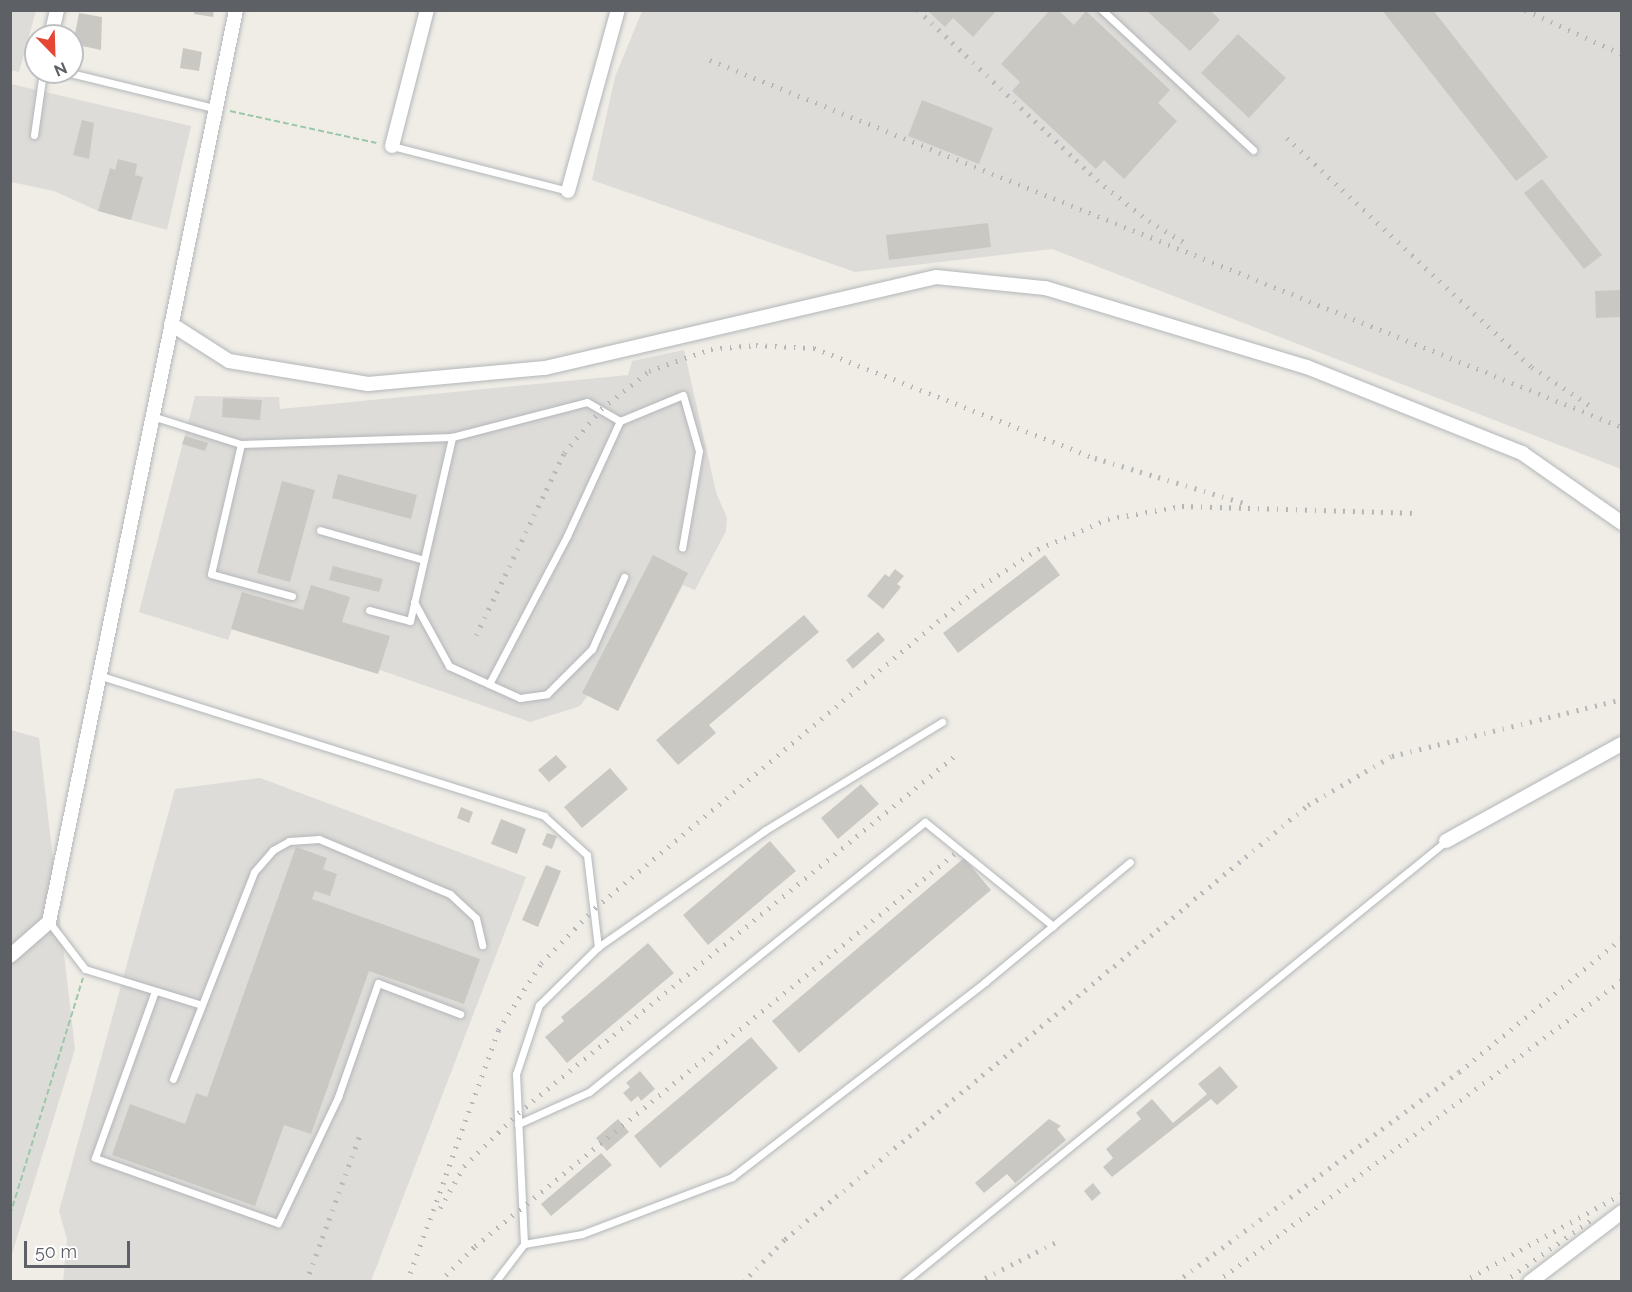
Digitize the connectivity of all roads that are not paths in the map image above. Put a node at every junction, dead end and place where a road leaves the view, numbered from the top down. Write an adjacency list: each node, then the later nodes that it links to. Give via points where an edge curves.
1 (236, 10): 7 (street)
2 (427, 10): 9 (street)
3 (618, 10): 11 (street)
4 (1102, 10): 10 (lane)
5 (84, 76): 7 (lane)
6 (41, 84): 8 (lane)
7 (214, 108): 12 (street)
8 (34, 135)
9 (392, 146): 11 (lane)
10 (1253, 150)
11 (567, 191)
12 (171, 324): 13 (street); 17 (street, via 229,361 368,384 545,368 936,277 1045,288 1307,367 1511,448)
13 (152, 417): 16 (lane); 25 (street)
14 (620, 421): 15 (lane, via 587,402); 19 (lane, via 684,395 699,451); 26 (lane, via 567,536)
15 (452, 437): 16 (lane); 20 (lane)
16 (241, 444): 22 (lane, via 211,574)
17 (1622, 523)
18 (320, 530): 20 (lane)
19 (682, 548)
20 (424, 560): 23 (lane)
21 (624, 577): 26 (lane, via 592,649 547,694 520,698)
22 (292, 596)
23 (414, 602): 24 (lane, via 410,621); 26 (lane, via 449,666)
24 (369, 610)
25 (101, 676): 31 (street); 34 (lane, via 544,816 586,855)
26 (489, 684)
27 (942, 722): 34 (lane, via 764,831)
28 (1622, 744): 29 (street)
29 (1446, 841): 44 (lane)
30 (1130, 862): 32 (lane)
31 (49, 922): 35 (street); 36 (lane, via 85,969)
32 (1053, 926): 40 (lane, via 925,822 589,1092); 42 (lane, via 732,1178 582,1234)
33 (482, 945): 37 (lane, via 476,918 450,894 319,839 290,841 273,850 254,872)
34 (598, 947): 40 (lane, via 539,1005 516,1074)
35 (10, 956)
36 (155, 990): 37 (lane); 38 (lane, via 95,1158 278,1223 338,1097 378,983)
37 (202, 1005): 39 (lane)
38 (460, 1014)
39 (172, 1079)
40 (518, 1124): 42 (lane)
41 (1622, 1212): 45 (street)
42 (524, 1245): 43 (lane)
43 (495, 1281)
44 (904, 1281)
45 (1530, 1281)

